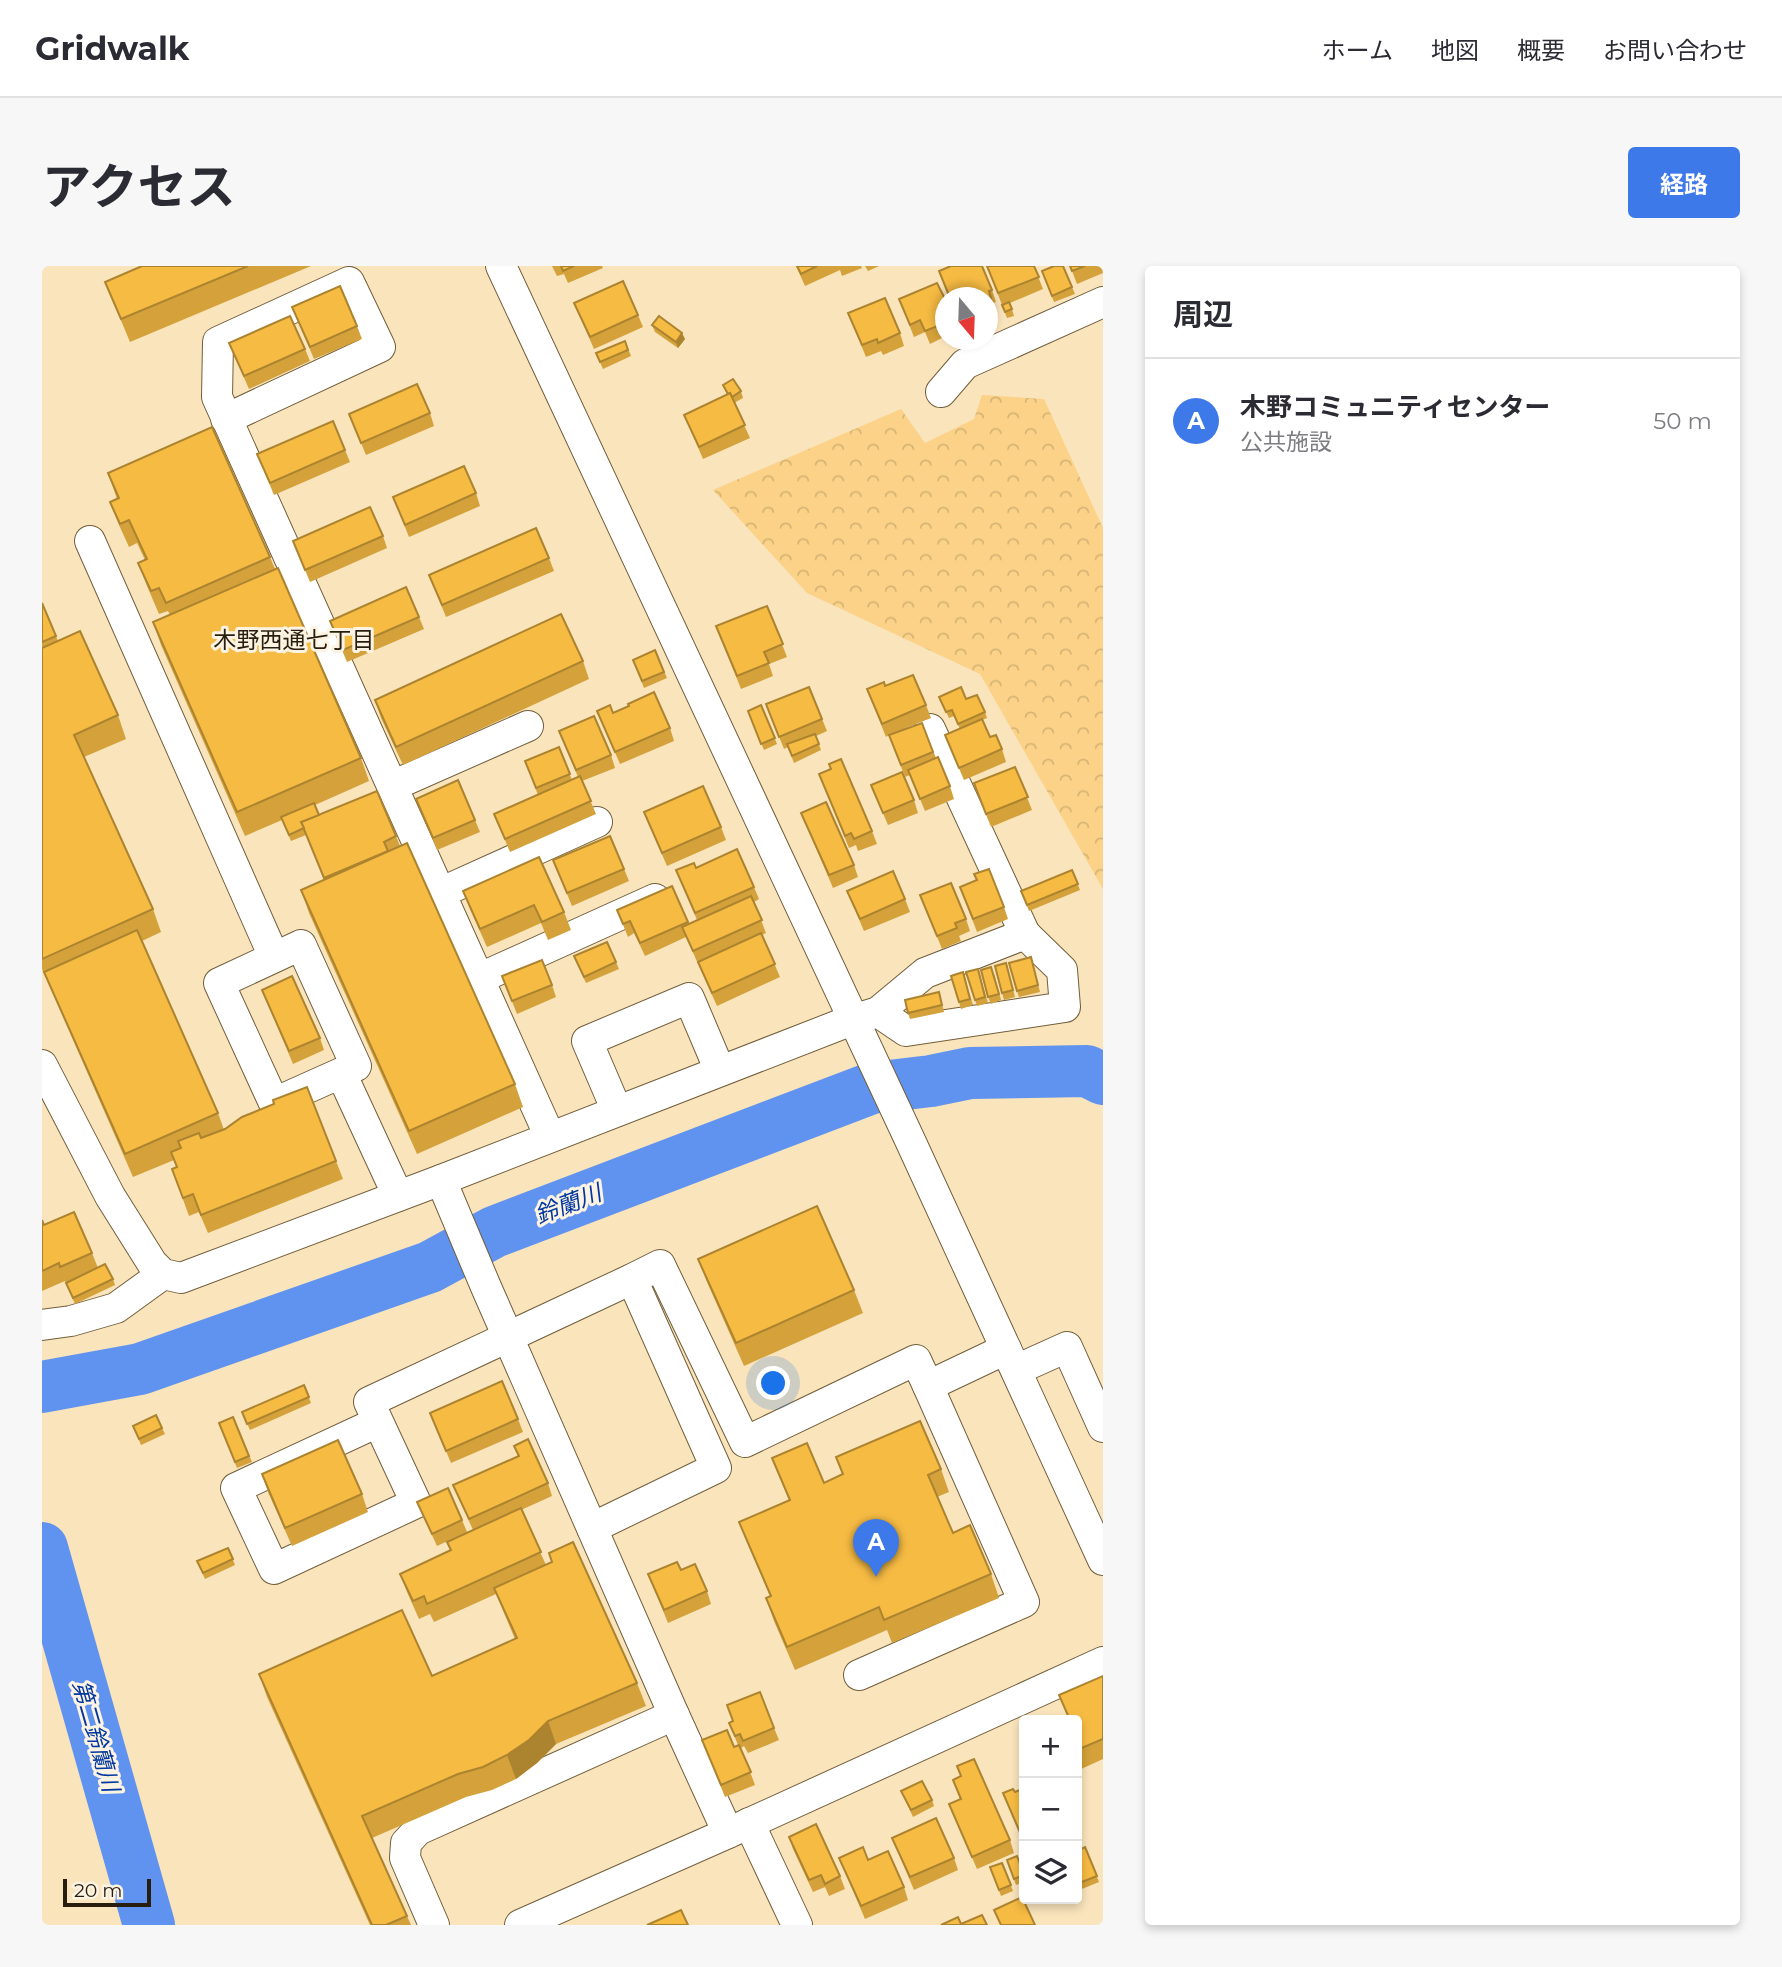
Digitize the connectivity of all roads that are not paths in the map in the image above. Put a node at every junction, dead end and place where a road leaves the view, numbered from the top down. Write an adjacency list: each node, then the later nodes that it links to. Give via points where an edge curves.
1 (501, 266): 15 (street)
2 (1103, 302): 3 (street, via 965,364)
3 (941, 392)
4 (226, 419): 4 (street, via 217,397 218,342 349,282 380,347); 8 (street)
5 (90, 541): 13 (street)
6 (528, 726): 8 (street)
7 (930, 729): 12 (street)
8 (391, 786): 10 (street)
9 (597, 822): 10 (street)
10 (440, 893): 14 (street)
11 (665, 894): 14 (street)
12 (1025, 934): 15 (street, via 925,973); 15 (street, via 1062,970 1065,1007 906,1031)
13 (274, 957): 18 (street, via 300,945 356,1066); 18 (street, via 219,982 274,1103)
14 (478, 979): 20 (street)
15 (865, 1016): 17 (street); 27 (street, via 869,1056)
16 (42, 1065): 23 (street, via 110,1196)
17 (720, 1072): 19 (street); 19 (street, via 689,998 587,1041)
18 (341, 1073): 22 (street)
19 (617, 1111): 20 (street)
20 (550, 1137): 21 (street)
21 (441, 1180): 22 (street); 26 (street)
22 (398, 1196): 23 (street, via 181,1278)
23 (163, 1274): 25 (street, via 116,1308)
24 (632, 1279): 26 (street); 28 (street, via 660,1265 745,1442 915,1360); 31 (street, via 716,1468)
25 (42, 1325)
26 (509, 1337): 29 (street, via 369,1402); 31 (street)
27 (1011, 1359): 28 (street); 30 (street, via 1067,1348); 32 (street)
28 (928, 1386): 34 (street, via 1024,1602)
29 (378, 1422): 29 (street, via 416,1503 274,1569 236,1488)
30 (1103, 1427)
31 (592, 1528): 35 (street)
32 (1101, 1551)
33 (1103, 1662): 36 (street)
34 (859, 1675)
35 (674, 1715): 36 (street); 38 (street, via 418,1830 406,1843 405,1858)
36 (739, 1828): 37 (street); 39 (street)
37 (525, 1924)
38 (434, 1925)
39 (797, 1925)

